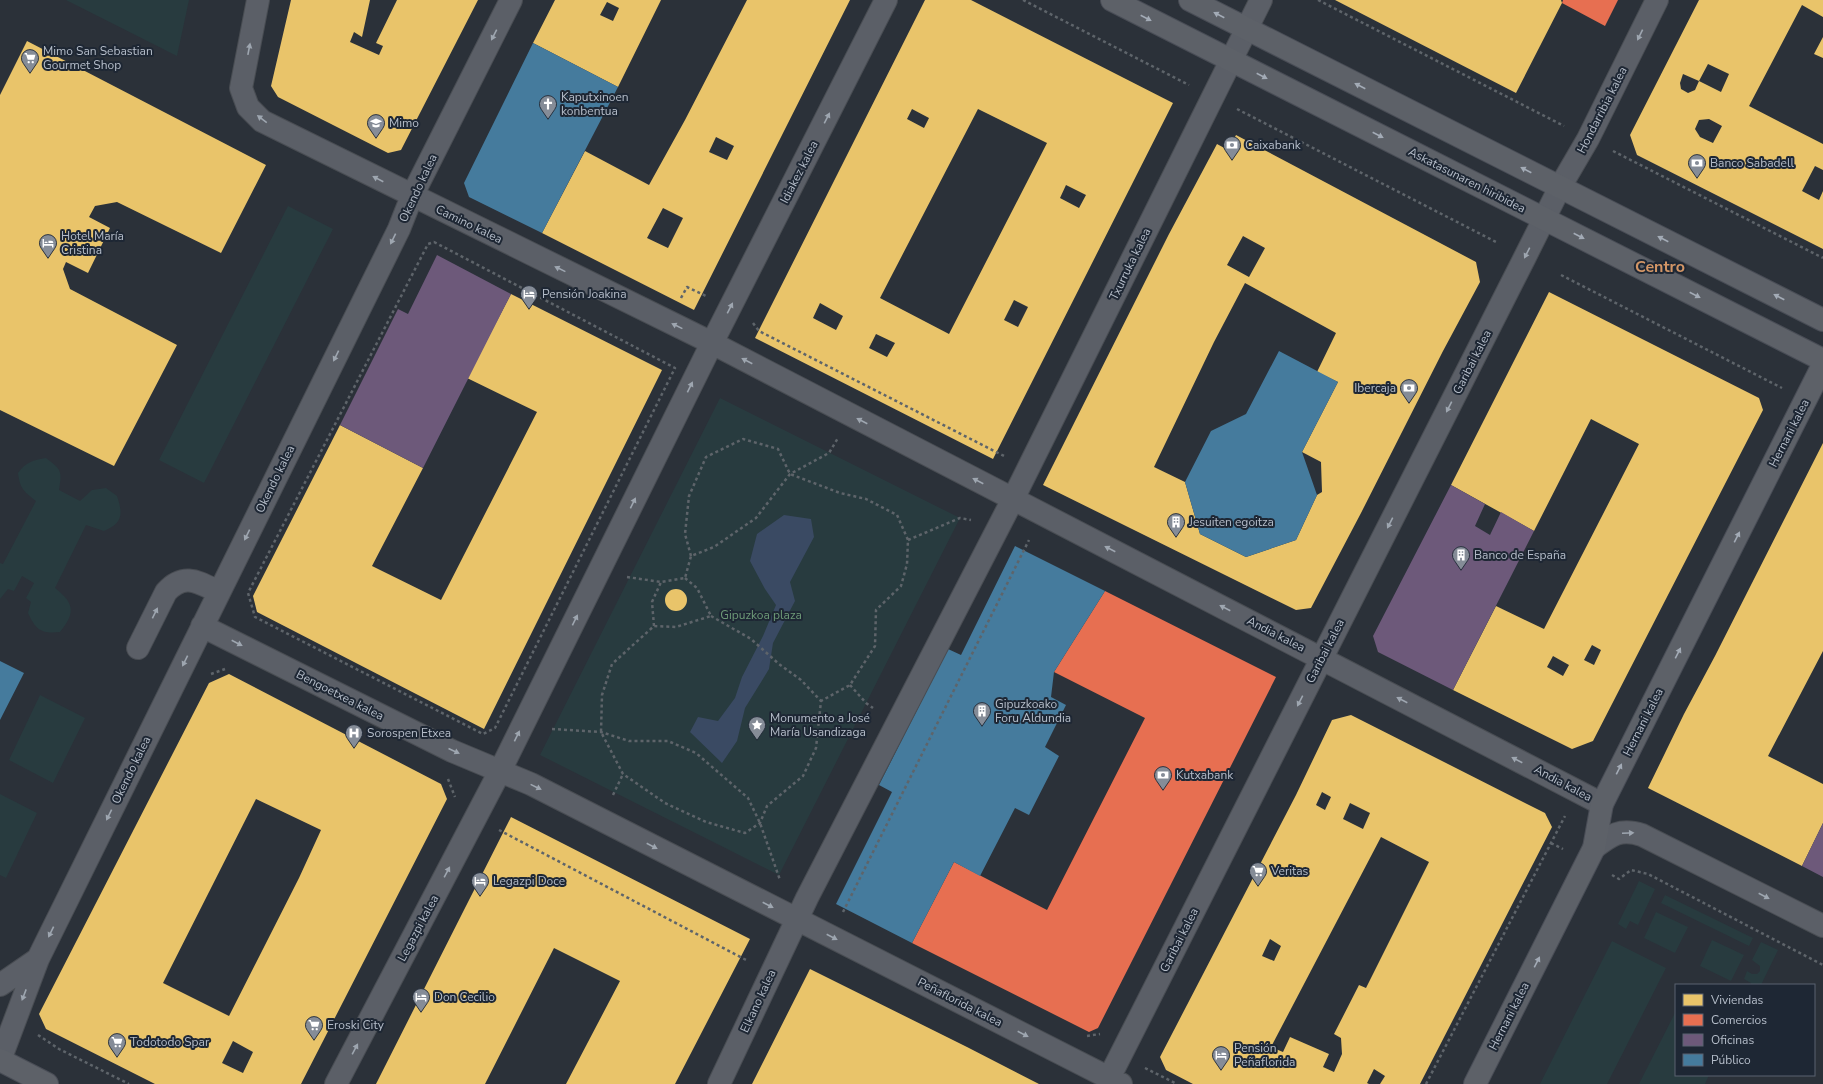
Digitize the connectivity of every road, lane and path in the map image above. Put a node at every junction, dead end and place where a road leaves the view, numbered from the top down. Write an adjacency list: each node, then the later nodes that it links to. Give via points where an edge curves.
1 (258, 0): 13 (street, Camino kalea, one-way to 1, via 262,121 248,106 241,88)
2 (511, 0): 13 (street, Okendo kalea, one-way to 13)
3 (886, 0): 22 (street, Idiakez kalea, one-way to 3)
4 (1023, 0): 11 (path)
5 (1112, 0): 10 (main road, Askatasunaren hiribidea, one-way to 10)
6 (1190, 0): 9 (main road, one-way to 6)
7 (1261, 0): 9 (street, Txurruka kalea)
8 (1657, 0): 12 (street, Hondarribia kalea, one-way to 12, via 1588,139)
9 (1246, 29): 10 (street, Txurruka kalea); 12 (main road, one-way to 9)
10 (1230, 60): 11 (street, Txurruka kalea); 14 (main road, Askatasunaren hiribidea, one-way to 14)
11 (1213, 97): 15 (path); 29 (street, Txurruka kalea)
12 (1560, 187): 14 (street, Hondarribia kalea); 19 (main road, one-way to 12)
13 (412, 196): 22 (street, Camino kalea, one-way to 13); 37 (street, Okendo kalea, one-way to 37, via 399,228)
14 (1545, 219): 23 (main road, Askatasunaren hiribidea, one-way to 23); 43 (street, Garibai kalea, one-way to 43)
15 (1498, 243)
16 (1561, 275): 25 (path)
17 (702, 294): 18 (path, via 687,287)
18 (679, 302)
19 (1818, 318): 21 (main road)
20 (759, 330): 27 (path)
21 (1823, 337)
22 (712, 343): 26 (street, one-way to 22); 51 (street, one-way to 22)
23 (1823, 360)
24 (1823, 365): 25 (main road, Hernani kalea)
25 (1806, 401): 56 (main road, Hernani kalea, one-way to 25)
26 (851, 415): 28 (path, via 829,453); 29 (street, one-way to 26)
27 (996, 452)
28 (790, 474): 31 (path, via 840,493 866,499 896,515); 33 (path, via 756,518 714,547); 33 (path, via 778,448 743,439 706,457 690,496 685,534)
29 (1012, 499): 30 (street); 43 (street, Andia kalea, one-way to 29)
30 (999, 525): 31 (path, via 960,518); 48 (street)
31 (908, 540): 46 (path, via 907,564 901,586 876,610 875,646)
32 (1029, 540): 64 (path)
33 (691, 556): 35 (path)
34 (621, 574): 36 (path, via 629,578)
35 (685, 578): 36 (path); 38 (path, via 697,588)
36 (661, 582): 41 (path, via 652,602)
37 (219, 592): 40 (street, Okendo kalea); 42 (street, one-way to 37, via 172,585 188,580)
38 (711, 616): 41 (path, via 676,627); 47 (path, via 751,639 801,680)
39 (255, 617): 39 (path, via 483,734 495,728 675,368 434,242 428,244 248,594)
40 (202, 626): 51 (street, Bengoetxea kalea, one-way to 51, via 452,750); 68 (street, Okendo kalea, one-way to 68)
41 (654, 626): 50 (path, via 612,664 602,695)
42 (138, 648)
43 (1322, 658): 56 (street, Andia kalea, one-way to 43); 75 (street, Garibai kalea, one-way to 75)
44 (230, 667): 45 (path)
45 (204, 677)
46 (850, 685): 47 (path); 48 (path, via 866,703)
47 (821, 701): 57 (path, via 816,748 803,776 767,806)
48 (896, 725): 65 (street)
49 (549, 728): 50 (path)
50 (601, 732): 52 (path); 57 (path, via 629,740 668,741 696,753 748,798)
51 (500, 771): 65 (street, one-way to 65, via 531,784); 79 (street, Legazpi kalea, one-way to 51)
52 (623, 774): 54 (path); 57 (path, via 665,802 706,822 745,833)
53 (444, 777): 55 (path, via 448,779 454,792)
54 (611, 799)
55 (454, 803)
56 (1602, 804): 59 (main road, Hernani kalea)
57 (760, 823): 63 (path)
58 (503, 833): 67 (path)
59 (1591, 855): 66 (street, one-way to 66, via 1612,834 1633,832); 81 (path, via 1551,843); 82 (main road, Hernani kalea, one-way to 59)
60 (1615, 869): 61 (path)
61 (1610, 873): 62 (path); 69 (path, via 1619,879 1631,870 1648,874)
62 (1607, 876)
63 (781, 884)
64 (845, 908)
65 (797, 919): 75 (street, Peñaflorida kalea, one-way to 75); 80 (street, Elkano kalea)
66 (1823, 926)
67 (741, 957)
68 (38, 959): 70 (street, Okendo kalea); 74 (street, Okendo kalea, one-way to 74)
69 (1823, 965)
70 (0, 985)
71 (36, 1029): 78 (path, via 38,1036 59,1049)
72 (1106, 1033): 73 (path)
73 (1081, 1036)
74 (2, 1061): 76 (street); 77 (main road)
75 (1112, 1082)
76 (28, 1084)
77 (47, 1084)
78 (129, 1084)
79 (336, 1084)
80 (719, 1084)
81 (1426, 1084)
82 (1475, 1084)

